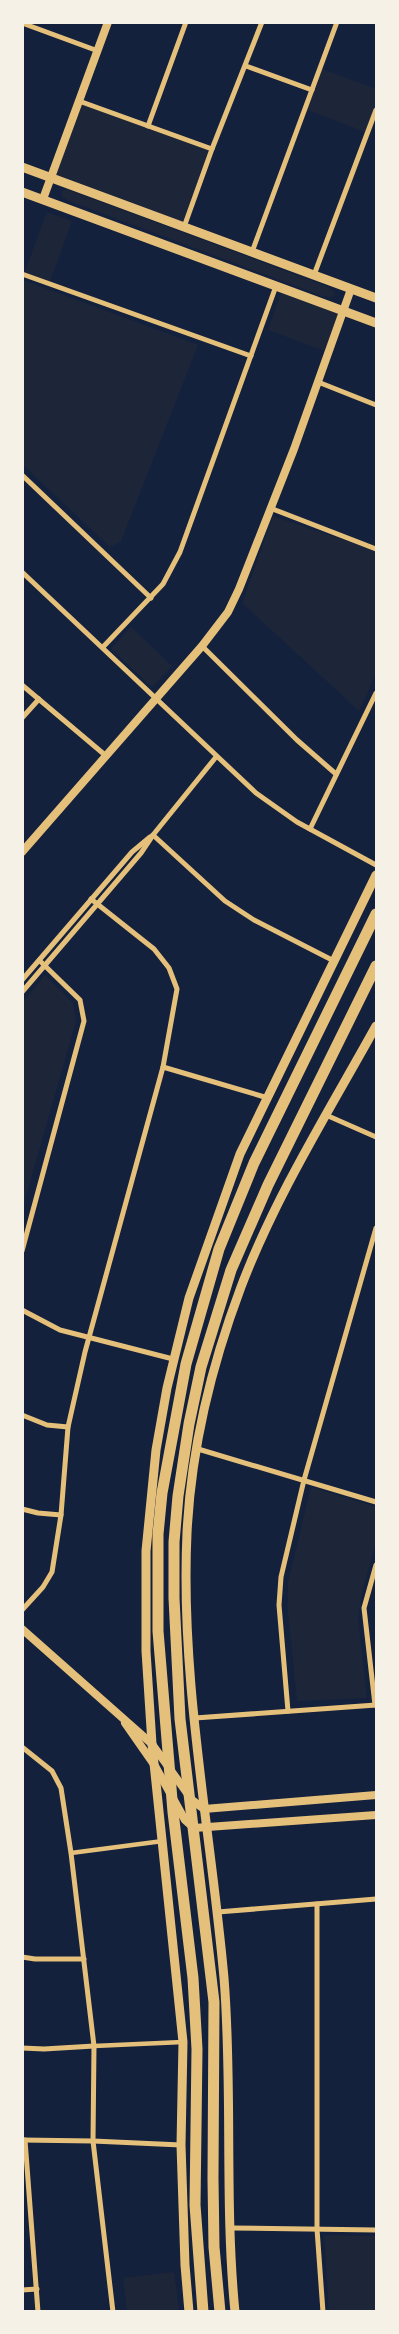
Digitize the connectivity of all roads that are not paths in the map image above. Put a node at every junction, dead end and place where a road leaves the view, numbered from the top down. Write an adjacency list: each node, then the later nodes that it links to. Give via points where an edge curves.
1 (108, 22): 6 (street)
2 (186, 22): 11 (street)
3 (262, 22): 7 (street)
4 (337, 22): 8 (street)
5 (22, 23): 6 (street)
6 (98, 51): 9 (street)
7 (246, 66): 8 (street); 12 (street)
8 (312, 90): 18 (street)
9 (79, 101): 11 (street); 14 (street)
10 (376, 114): 20 (street)
11 (148, 126): 12 (street)
12 (212, 149): 17 (street)
13 (22, 167): 14 (main road)
14 (51, 178): 16 (street); 17 (main road)
15 (22, 192): 16 (main road)
16 (43, 199): 21 (main road)
17 (184, 227): 18 (main road)
18 (252, 252): 20 (main road)
19 (22, 274): 26 (street)
20 (314, 275): 22 (main road)
21 (276, 286): 24 (main road); 26 (street)
22 (351, 289): 23 (main road); 24 (street)
23 (376, 298)
24 (343, 311): 25 (main road); 27 (street)
25 (376, 323)
26 (251, 356): 33 (street, via 180,552 163,584)
27 (318, 382): 28 (street); 30 (street)
28 (376, 405)
29 (22, 475): 33 (street)
30 (270, 508): 31 (street); 34 (street, via 234,601)
31 (376, 549)
32 (22, 572): 35 (street)
33 (151, 598): 35 (street)
34 (202, 646): 39 (street); 43 (street)
35 (103, 647): 39 (street)
36 (22, 685): 38 (street)
37 (376, 693): 43 (street)
38 (39, 699): 40 (street); 41 (street)
39 (155, 699): 41 (street); 42 (street)
40 (22, 718)
41 (105, 755): 46 (street)
42 (216, 757): 44 (street, via 270,804); 45 (street)
43 (336, 774): 44 (street)
44 (310, 829): 47 (street)
45 (153, 835): 49 (street, via 132,852); 50 (street); 53 (street, via 225,900 254,920)
46 (22, 852)
47 (376, 865)
48 (376, 876): 53 (main road)
49 (91, 899): 50 (street); 52 (street)
50 (97, 903): 54 (street); 60 (street, via 154,949 169,968 177,989)
51 (376, 914): 85 (highway, via 241,1194 210,1276 186,1364 167,1460 158,1534 158,1631)
52 (40, 960): 54 (street); 56 (street)
53 (334, 961): 61 (main road)
54 (45, 966): 57 (street); 65 (street, via 80,1000 84,1021)
55 (376, 966): 87 (highway, via 255,1213 228,1279 199,1375 183,1460 174,1542 180,1719)
56 (22, 980)
57 (22, 992)
58 (376, 1026): 59 (main road)
59 (373, 1039): 62 (main road)
60 (163, 1066): 61 (street); 67 (street)
61 (268, 1098): 68 (main road, via 240,1154 197,1273)
62 (326, 1115): 63 (street); 71 (main road, via 274,1209 241,1287 214,1373)
63 (376, 1137)
64 (376, 1228): 72 (street)
65 (22, 1250)
66 (22, 1310): 67 (street, via 60,1330)
67 (90, 1337): 68 (street); 70 (street)
68 (173, 1359): 83 (main road, via 156,1450 148,1525 146,1619)
69 (22, 1416): 70 (street, via 47,1425)
70 (68, 1427): 75 (street)
71 (198, 1449): 72 (street); 82 (main road, via 187,1534 188,1627)
72 (304, 1480): 73 (street); 81 (street, via 280,1591)
73 (376, 1502)
74 (22, 1509): 75 (street)
75 (61, 1515): 77 (street, via 52,1572)
76 (376, 1565): 79 (street, via 364,1608)
77 (22, 1610)
78 (22, 1629): 80 (street)
79 (376, 1705): 81 (street)
80 (116, 1711): 83 (street); 86 (street)
81 (288, 1711): 82 (street)
82 (195, 1718): 90 (main road)
83 (152, 1744): 85 (street); 86 (main road)
84 (22, 1747): 95 (street, via 52,1771 61,1788)
85 (168, 1764): 87 (street); 88 (highway)
86 (155, 1766): 88 (street); 94 (main road)
87 (187, 1793): 90 (street); 92 (highway)
88 (171, 1794): 92 (street); 115 (highway, via 195,2013 195,2204)
89 (376, 1795): 90 (street)
90 (204, 1809): 93 (main road)
91 (376, 1814): 93 (street)
92 (191, 1826): 93 (street); 116 (highway, via 214,2002 214,2247)
93 (207, 1828): 98 (main road)
94 (162, 1840): 95 (street); 101 (main road)
95 (71, 1853): 100 (street)
96 (376, 1899): 97 (street)
97 (316, 1904): 98 (street); 108 (street)
98 (218, 1912): 107 (main road, via 228,2046)
99 (22, 1957): 100 (street)
100 (84, 1959): 102 (street)
101 (183, 2042): 102 (street); 106 (main road)
102 (94, 2046): 103 (street); 105 (street)
103 (22, 2048)
104 (24, 2140): 105 (street); 110 (street)
105 (93, 2140): 106 (street); 113 (street)
106 (181, 2146): 114 (main road)
107 (231, 2228): 108 (street); 117 (main road)
108 (317, 2229): 109 (street); 118 (street)
109 (376, 2230)
110 (37, 2289): 111 (street); 112 (street)
111 (22, 2290)
112 (38, 2312)
113 (113, 2312)
114 (189, 2312)
115 (203, 2312)
116 (220, 2312)
117 (235, 2312)
118 (323, 2312)

